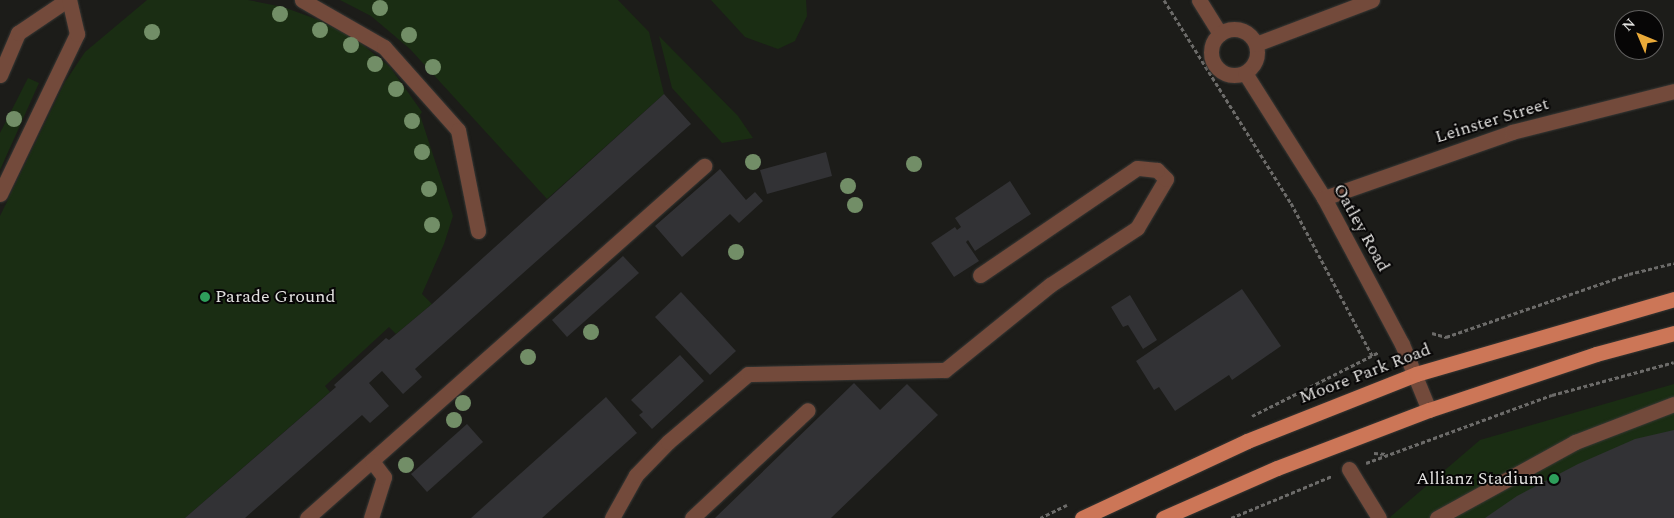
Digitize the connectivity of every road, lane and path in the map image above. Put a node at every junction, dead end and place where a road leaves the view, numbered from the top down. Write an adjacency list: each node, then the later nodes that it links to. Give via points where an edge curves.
1 (68, 0): 9 (street, via 18,33); 12 (street, via 77,34)
2 (302, 0): 14 (street, via 384,47 458,130)
3 (1164, 0): 20 (path, via 1292,202 1373,357)
4 (1199, 0): 6 (street)
5 (1372, 0): 7 (street)
6 (1220, 34): 7 (street, via 1237,29 1251,36); 8 (street, via 1212,49 1214,64 1226,74)
7 (1256, 44): 8 (street, via 1257,58)
8 (1245, 73): 13 (street, Oatley Road)
9 (0, 75)
10 (1674, 92): 13 (street, Leinster Street, via 1512,132)
11 (704, 166): 26 (street)
12 (0, 194)
13 (1324, 198): 22 (street, Oatley Road)
14 (478, 231)
15 (1674, 263): 18 (path, via 1629,274 1446,337)
16 (980, 275): 30 (street, via 1136,168 1157,170 1166,179 1137,228 1050,285 945,370 748,374 668,442 636,475)
17 (1674, 299): 22 (main road, Moore Park Road)
18 (1432, 333)
19 (1674, 333): 25 (main road, via 1596,354)
20 (1379, 352)
21 (1674, 362): 27 (path, via 1552,395)
22 (1416, 374): 25 (street, Oatley Road); 32 (main road, Moore Park Road, via 1247,441)
23 (1674, 404): 36 (street, via 1575,442)
24 (808, 410): 31 (street)
25 (1428, 410): 33 (main road, via 1277,468)
26 (372, 461): 28 (street); 29 (street, via 384,477)
27 (1349, 469): 34 (path); 35 (street)
28 (307, 518)
29 (371, 518)
30 (612, 518)
31 (692, 518)
32 (1082, 518)
33 (1163, 518)
34 (1231, 518)
35 (1379, 518)
36 (1437, 518)

